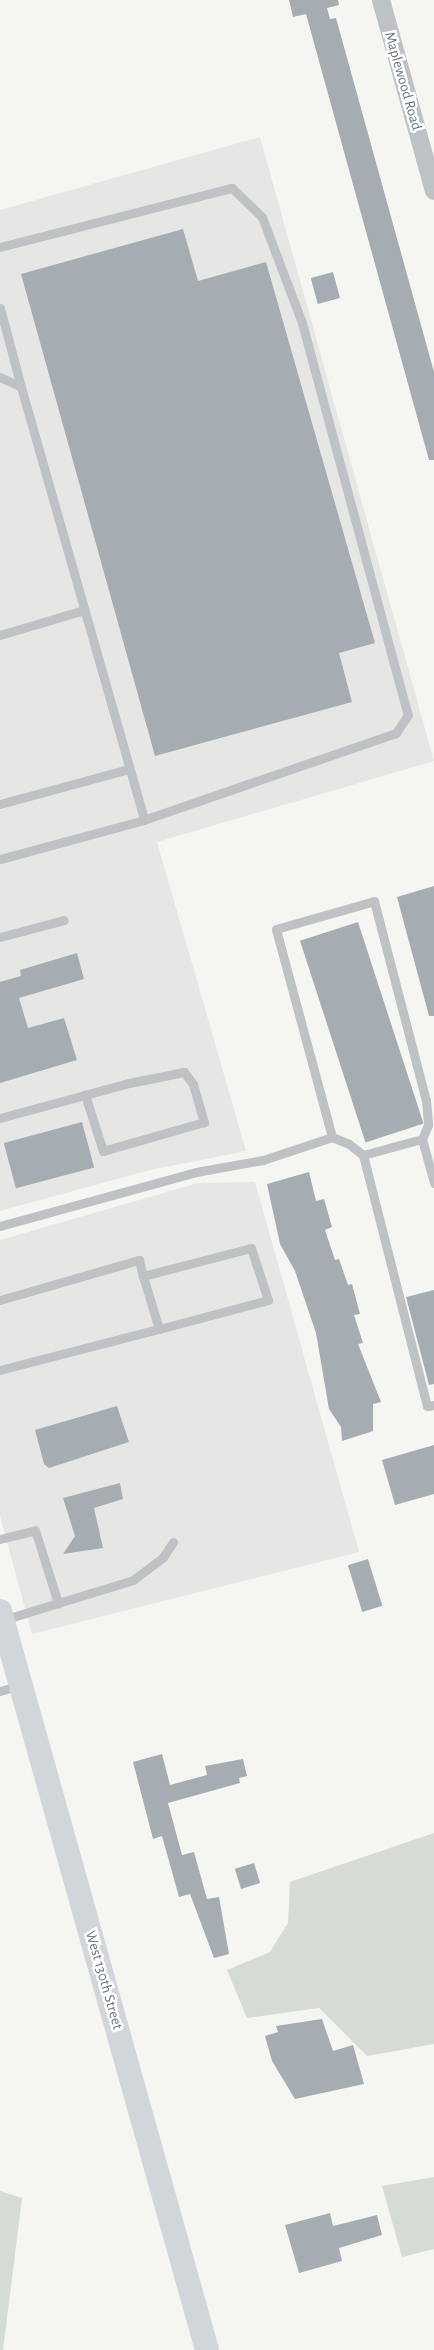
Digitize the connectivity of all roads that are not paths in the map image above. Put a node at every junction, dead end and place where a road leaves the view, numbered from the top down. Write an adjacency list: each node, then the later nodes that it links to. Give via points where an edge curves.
1 (381, 0): 2 (street, Maplewood Road)
2 (434, 191)
3 (0, 247): 11 (lane, via 232,188 262,217 302,323 408,715 396,733)
4 (0, 308): 6 (lane)
5 (0, 377): 6 (lane)
6 (21, 387): 7 (lane)
7 (84, 610): 8 (lane); 9 (lane)
8 (0, 635)
9 (129, 769): 10 (lane); 11 (lane)
10 (0, 804)
11 (144, 820): 12 (lane)
12 (0, 860)
13 (64, 920): 14 (lane)
14 (0, 936)
15 (85, 1095): 15 (lane, via 184,1072 204,1122 103,1150); 16 (lane)
16 (0, 1118)
17 (332, 1137): 18 (lane, via 276,928 374,901 426,1100 428,1125); 19 (lane); 21 (lane, via 263,1160 196,1172)
18 (422, 1139): 19 (lane); 20 (lane)
19 (363, 1155): 26 (lane, via 427,1406)
20 (434, 1183)
21 (0, 1226)
22 (144, 1276): 23 (lane, via 139,1260); 24 (lane); 24 (lane, via 252,1248 268,1300)
23 (0, 1300)
24 (159, 1328): 25 (lane)
25 (0, 1370)
26 (434, 1405)
27 (0, 1539): 29 (lane, via 35,1530)
28 (173, 1542): 29 (lane, via 163,1557 134,1580)
29 (58, 1603): 30 (lane)
30 (1, 1617): 31 (main road, West 130th Street)
31 (10, 1688): 32 (main road, West 130th Street)
32 (207, 2350)

